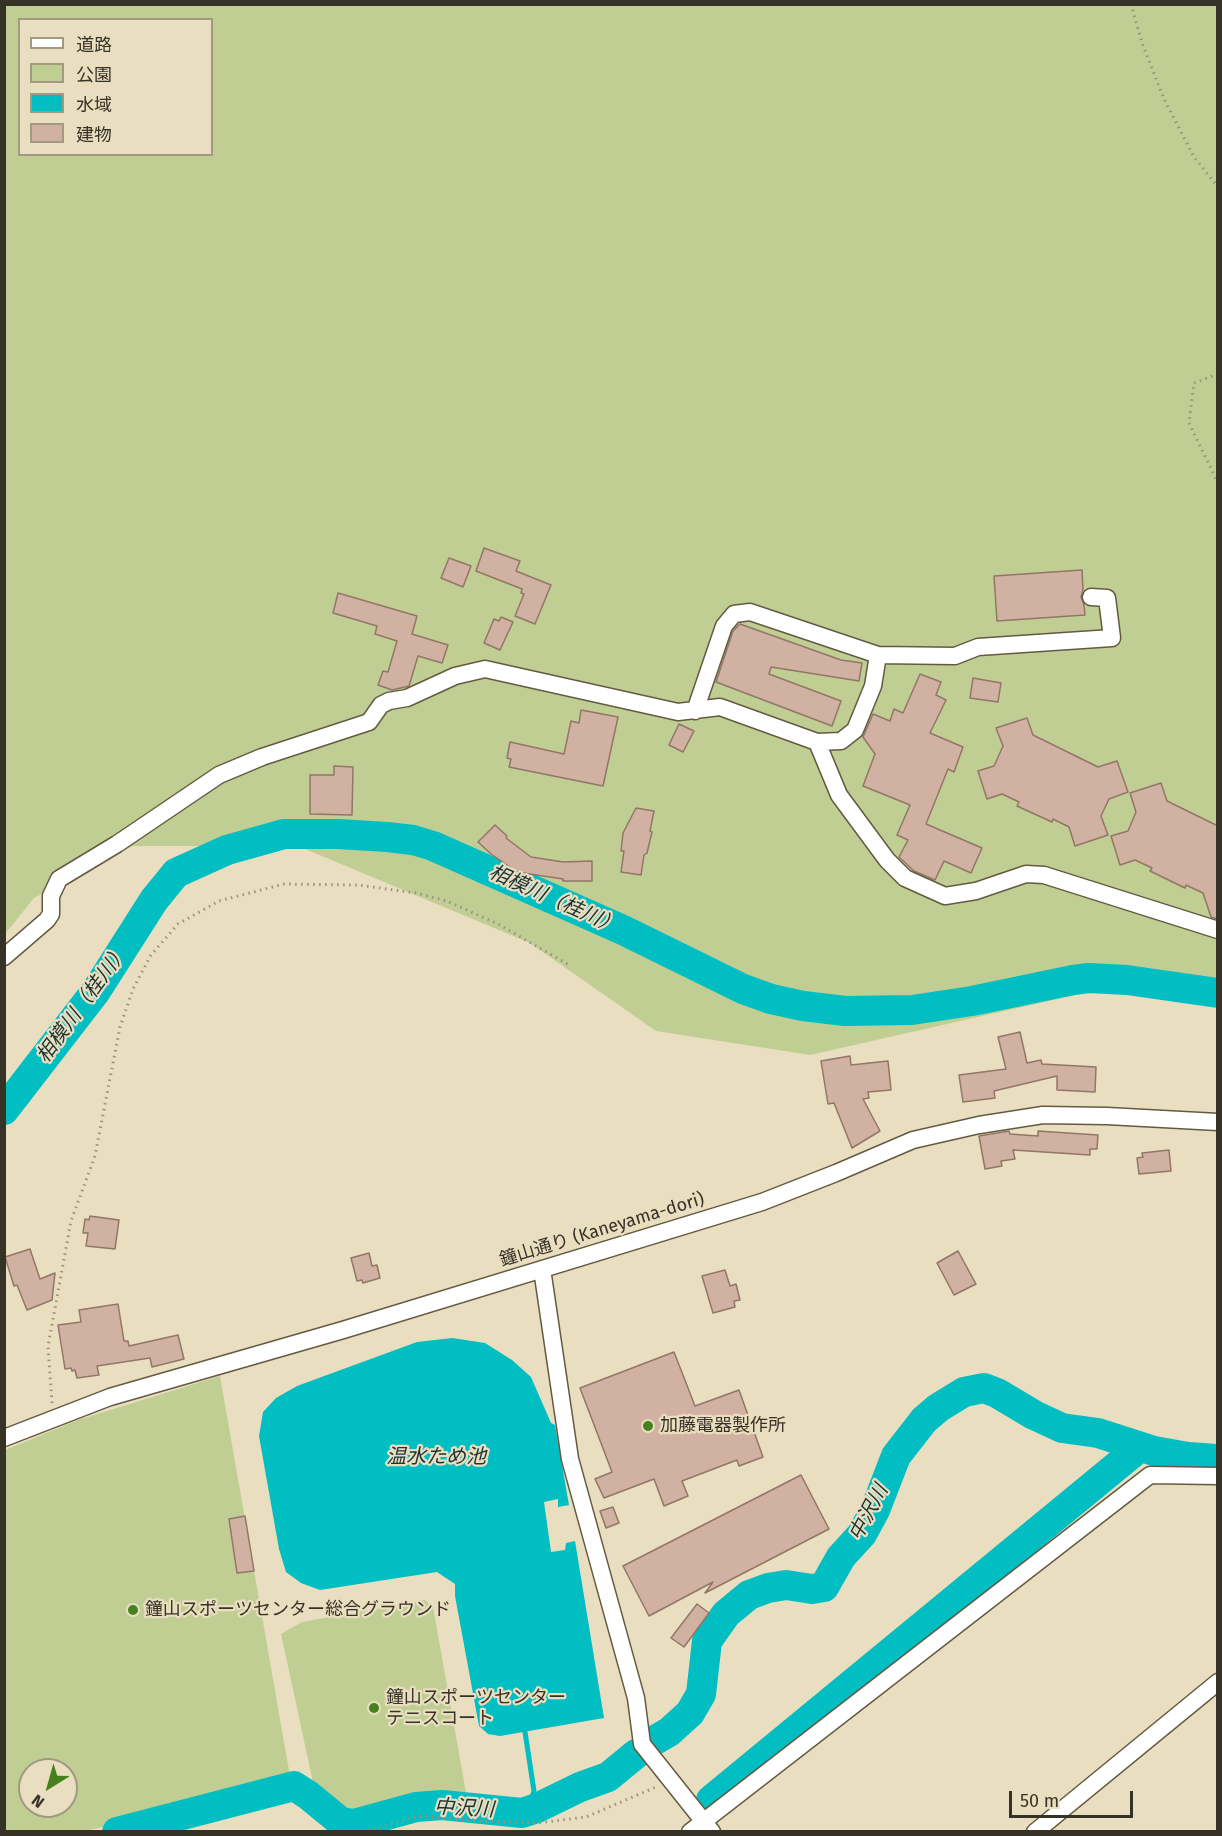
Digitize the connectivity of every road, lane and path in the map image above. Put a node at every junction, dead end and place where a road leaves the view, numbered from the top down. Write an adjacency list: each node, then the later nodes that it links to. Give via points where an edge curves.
1 (1131, 4): 2 (path, via 1164,99 1194,157)
2 (1218, 187)
3 (1218, 374): 4 (path, via 1194,383 1189,423)
4 (1218, 483)
5 (1091, 597): 6 (street, via 1107,598 1112,638 978,647 956,656)
6 (878, 655): 7 (street, via 750,612 734,614 724,626); 8 (street, via 873,686 855,730 841,741)
7 (695, 711): 8 (street, via 720,707); 10 (street, via 678,712 486,669 455,676 407,698 388,701 369,722 219,775 59,879 47,920)
8 (817, 742): 9 (street, via 839,795 905,878 945,896 976,891 1026,874 1044,875)
9 (1218, 930)
10 (4, 957)
11 (571, 966): 14 (path, via 498,924 447,901 358,885 285,884 219,901 178,924 151,955 132,990 120,1027 95,1156 71,1221 48,1346)
12 (1218, 1122): 13 (street, 鐘山通り (Kaneyama-dori), via 1043,1115 945,1132 913,1140 762,1202)
13 (542, 1269): 14 (street, 鐘山通り (Kaneyama-dori), via 110,1397); 18 (street, via 570,1459 636,1698 642,1744)
14 (55, 1417): 15 (street, 鐘山通り (Kaneyama-dori))
15 (4, 1438)
16 (1218, 1476): 19 (street, via 1150,1475)
17 (1218, 1682): 22 (street)
18 (672, 1780): 19 (street); 20 (path, via 586,1818 538,1822 419,1816)
19 (708, 1826): 21 (street)
20 (362, 1832)
21 (690, 1832)
22 (1035, 1832)

